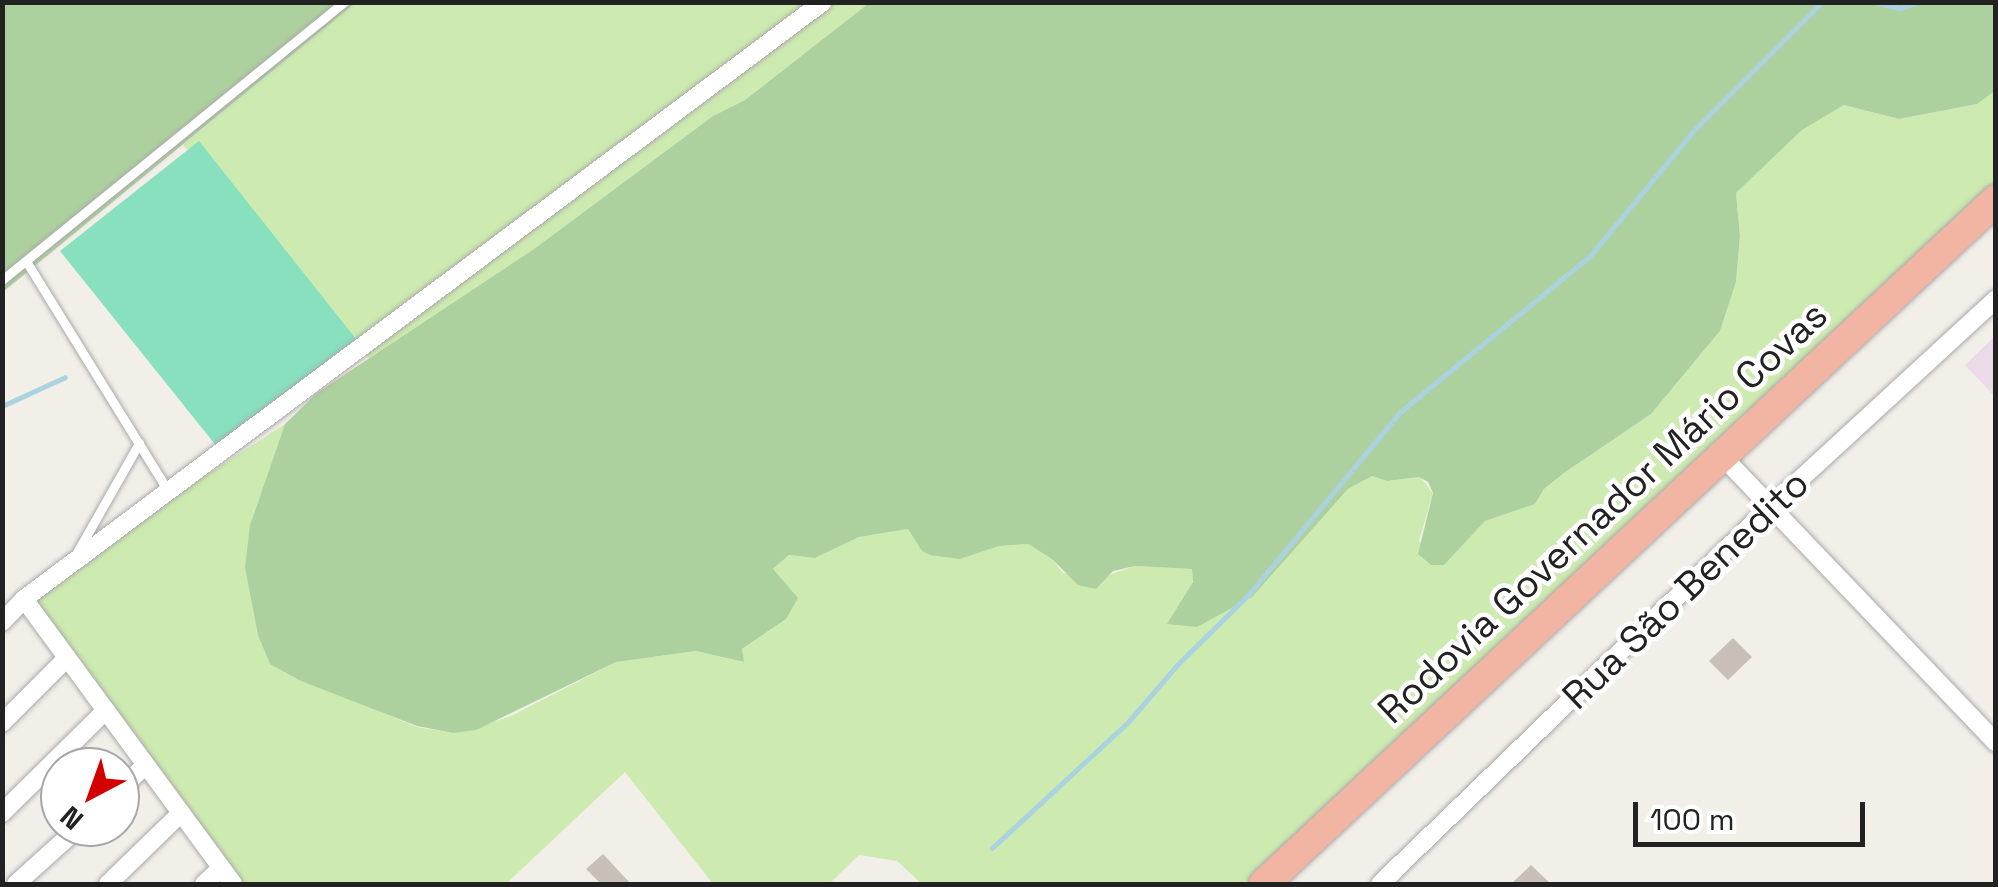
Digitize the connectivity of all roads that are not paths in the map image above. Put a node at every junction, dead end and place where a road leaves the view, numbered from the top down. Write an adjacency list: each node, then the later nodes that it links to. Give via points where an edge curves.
1 (344, 2): 4 (lane)
2 (823, 2): 9 (street)
3 (1996, 200): 8 (highway, Rodovia Governador Mário Covas)
4 (26, 262): 5 (lane); 7 (lane)
5 (2, 280)
6 (1996, 300): 10 (street, Rua São Benedito)
7 (139, 443): 9 (lane); 11 (lane)
8 (1722, 458): 10 (street); 30 (highway, Rodovia Governador Mário Covas)
9 (168, 491): 11 (street)
10 (1770, 507): 18 (street); 31 (street, Rua São Benedito)
11 (71, 563): 12 (street)
12 (24, 599): 13 (street); 14 (street)
13 (2, 622)
14 (68, 658): 15 (street); 17 (street)
15 (106, 710): 20 (street); 22 (street)
16 (1996, 713): 18 (street)
17 (2, 722)
18 (1980, 727): 19 (street)
19 (1996, 743)
20 (146, 766): 21 (street); 23 (street)
21 (140, 771)
22 (2, 813)
23 (181, 813): 25 (street); 27 (street)
24 (57, 847): 26 (street)
25 (221, 868): 28 (street); 29 (street)
26 (16, 884)
27 (108, 884)
28 (204, 884)
29 (233, 884)
30 (1264, 884)
31 (1380, 884)

